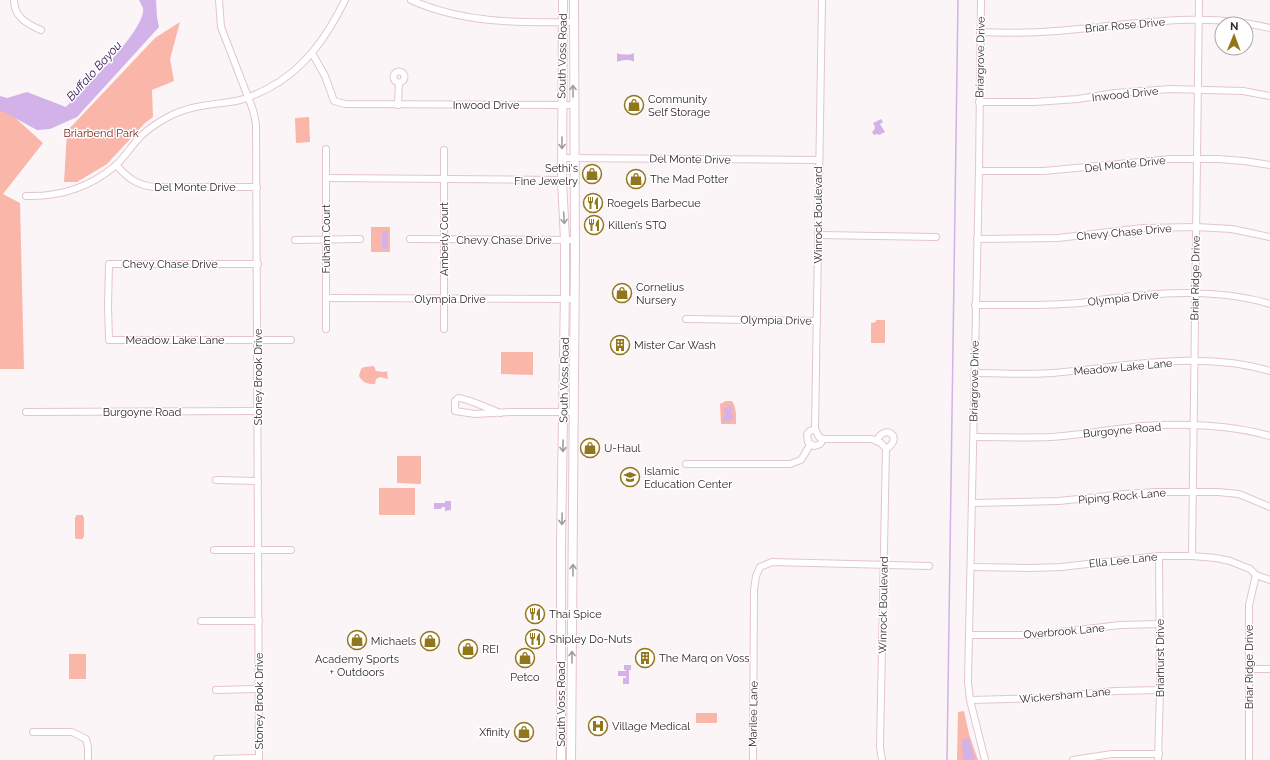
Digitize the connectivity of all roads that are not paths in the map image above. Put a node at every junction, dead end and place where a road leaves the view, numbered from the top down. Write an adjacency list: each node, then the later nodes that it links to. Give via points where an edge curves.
1 (14, 0): 14 (street, via 17,14 24,22)
2 (219, 0): 22 (street, Stoney Brook Drive, via 221,28)
3 (345, 0): 16 (street, via 335,21)
4 (411, 0): 11 (street, via 425,7 472,18)
5 (562, 0): 11 (main road, South Voss Road)
6 (574, 0): 12 (main road, South Voss Road)
7 (822, 0): 32 (street, Winrock Boulevard)
8 (981, 0): 15 (street, Briargrove Drive)
9 (1199, 0): 10 (street, Briar Ridge Drive)
10 (1198, 21): 13 (street, Briar Rose Drive, via 1229,21); 15 (street, Briar Rose Drive, via 1147,22 1016,33); 20 (street, Briar Ridge Drive)
11 (562, 22): 12 (street); 17 (main road, South Voss Road)
12 (573, 22): 18 (main road, South Voss Road)
13 (1270, 28)
14 (42, 30)
15 (980, 32): 23 (street, Briargrove Drive)
16 (312, 53): 22 (street, via 302,65 280,82); 24 (street, Inwood Drive, via 325,76 334,101 345,104)
17 (562, 76): 18 (main road); 26 (main road, South Voss Road)
18 (573, 76): 25 (main road, South Voss Road, one-way to 18)
19 (399, 83): 24 (street)
20 (1197, 90): 21 (street, Inwood Drive, via 1243,91); 23 (street, Inwood Drive, via 1143,91 1035,102); 31 (street, Briar Ridge Drive)
21 (1270, 96)
22 (248, 97): 33 (street, via 190,107 169,116 145,133); 39 (street, Stoney Brook Drive, via 256,124)
23 (979, 102): 35 (street, Briargrove Drive)
24 (398, 105): 26 (street, Inwood Drive)
25 (574, 105): 26 (street, Inwood Drive); 30 (main road, South Voss Road)
26 (562, 106): 29 (main road, South Voss Road, one-way to 29)
27 (326, 149): 36 (street, Fulham Court)
28 (444, 150): 37 (street, Amberly Court)
29 (562, 158): 30 (street, Del Monte Drive); 38 (main road, South Voss Road)
30 (574, 158): 32 (street, Del Monte Drive); 52 (main road, South Voss Road)
31 (1197, 159): 34 (street, Del Monte Drive, via 1244,160); 35 (street, Del Monte Drive, via 1044,171); 41 (street, Briar Ridge Drive)
32 (818, 160): 42 (street, Winrock Boulevard)
33 (116, 165): 39 (street, Del Monte Drive, via 134,182 143,186); 40 (street, via 85,185 68,192)
34 (1270, 165)
35 (979, 171): 47 (street, Briargrove Drive)
36 (326, 178): 37 (street); 49 (street, Fulham Court)
37 (444, 179): 38 (street); 50 (street, Amberly Court)
38 (562, 180): 51 (main road, South Voss Road, one-way to 51)
39 (258, 186): 53 (street, Stoney Brook Drive)
40 (26, 196)
41 (1196, 227): 44 (street, Chevy Chase Drive, via 1232,229); 47 (street, Chevy Chase Drive, via 1143,228 1058,238); 55 (street, Briar Ridge Drive)
42 (819, 235): 43 (street); 63 (street, Winrock Boulevard)
43 (936, 237)
44 (1270, 237)
45 (360, 239): 49 (street)
46 (410, 239): 50 (street, Chevy Chase Drive)
47 (977, 239): 61 (street, Briargrove Drive)
48 (295, 240): 49 (street)
49 (326, 240): 56 (street, Fulham Court)
50 (444, 240): 51 (street, Chevy Chase Drive); 57 (street, Amberly Court)
51 (565, 240): 52 (street, Chevy Chase Drive); 58 (main road, South Voss Road)
52 (575, 240): 59 (main road, South Voss Road)
53 (258, 264): 54 (street, Chevy Chase Drive, via 109,264); 66 (street, Stoney Brook Drive)
54 (108, 291): 66 (street, Meadow Lake Lane, via 109,340)
55 (1195, 294): 60 (street, Olympia Drive, via 1225,294); 61 (street, Olympia Drive, via 1043,305); 68 (street, Briar Ridge Drive)
56 (326, 298): 57 (street, Olympia Drive); 65 (street, Fulham Court)
57 (444, 299): 58 (street, Olympia Drive); 64 (street, Amberly Court)
58 (565, 299): 59 (street, Olympia Drive); 73 (main road, South Voss Road)
59 (574, 299): 74 (main road, South Voss Road)
60 (1270, 304)
61 (976, 305): 70 (street, Briargrove Drive)
62 (686, 319): 63 (street, Olympia Drive)
63 (817, 321): 77 (street, Winrock Boulevard)
64 (444, 329)
65 (326, 330)
66 (258, 339): 67 (street, Meadow Lake Lane); 71 (street, Stoney Brook Drive)
67 (291, 340)
68 (1194, 362): 69 (street, Meadow Lake Lane, via 1226,362); 70 (street, Meadow Lake Lane, via 1131,364 1052,373); 76 (street, Briar Ridge Drive)
69 (1270, 371)
70 (975, 373): 79 (street, Briargrove Drive)
71 (258, 411): 72 (street, Burgoyne Road); 88 (street, Stoney Brook Drive)
72 (26, 412)
73 (564, 412): 74 (street); 75 (street); 86 (main road, South Voss Road, one-way to 86)
74 (574, 412): 87 (main road, South Voss Road)
75 (500, 413): 75 (street, via 461,397 455,401 455,411 475,414)
76 (1194, 426): 78 (street, Burgoyne Road, via 1234,428); 79 (street, Burgoyne Road, via 1145,426 1049,437); 89 (street, Briar Ridge Drive)
77 (815, 429): 80 (street); 82 (street, Winrock Boulevard, via 808,434)
78 (1270, 436)
79 (974, 437): 90 (street, Briargrove Drive)
80 (823, 439): 81 (street, Winrock Boulevard); 82 (street, Winrock Boulevard, via 819,446)
81 (877, 440): 83 (street); 83 (street, Winrock Boulevard, via 880,435 887,432 894,436 894,442)
82 (810, 445): 84 (street, via 800,460 790,464)
83 (886, 449): 99 (street, Winrock Boulevard)
84 (686, 464)
85 (216, 480): 88 (street)
86 (563, 480): 87 (main road); 93 (main road, South Voss Road, one-way to 93)
87 (573, 480): 92 (main road, South Voss Road)
88 (258, 481): 95 (street, Stoney Brook Drive)
89 (1193, 491): 90 (street, Piping Rock Lane, via 1125,494 1059,501); 91 (street, Piping Rock Lane, via 1239,494); 98 (street, Briar Ridge Drive)
90 (972, 503): 101 (street, Briargrove Drive)
91 (1270, 507)
92 (573, 543): 93 (main road); 105 (main road, South Voss Road, one-way to 92)
93 (561, 544): 104 (main road, South Voss Road)
94 (214, 550): 95 (street)
95 (258, 550): 96 (street); 107 (street, Stoney Brook Drive)
96 (291, 550)
97 (1159, 556): 98 (street, Ella Lee Lane); 101 (street, Ella Lee Lane, via 1046,568); 108 (street, Briarhurst Drive)
98 (1192, 556): 102 (street, Ella Lee Lane, via 1230,561)
99 (883, 565): 100 (street); 127 (street, Marilee Lane, via 772,562 760,567 754,590); 128 (street, Winrock Boulevard, via 880,747)
100 (929, 566)
101 (971, 567): 109 (street, Briargrove Drive)
102 (1256, 575): 103 (street, Ella Lee Lane); 110 (street, Briar Ridge Drive, via 1249,605)
103 (1270, 580)
104 (561, 609): 105 (main road); 112 (main road, South Voss Road)
105 (572, 609): 113 (main road, South Voss Road, one-way to 105)
106 (201, 621): 107 (street)
107 (259, 621): 114 (street, Stoney Brook Drive)
108 (1160, 624): 109 (street, Overbrook Lane, via 1120,625 1036,635); 116 (street, Briarhurst Drive)
109 (969, 635): 117 (street, Briargrove Drive)
110 (1250, 669): 111 (street); 131 (street, Briar Ridge Drive)
111 (1270, 669)
112 (561, 679): 113 (main road); 119 (main road, South Voss Road)
113 (572, 679): 120 (main road, South Voss Road)
114 (259, 689): 115 (street); 123 (street, Stoney Brook Drive)
115 (216, 690)
116 (1160, 690): 117 (street, Wickersham Lane, via 1115,690 1046,698); 121 (street, Briarhurst Drive)
117 (970, 700): 129 (street, Briargrove Drive)
118 (33, 732): 124 (street, via 72,732 86,739)
119 (561, 748): 120 (main road); 125 (main road, South Voss Road)
120 (572, 749): 126 (main road, South Voss Road)
121 (1158, 757): 130 (street, via 1112,754)
122 (217, 759): 123 (street)
123 (259, 759)
124 (88, 760)
125 (561, 760)
126 (571, 760)
127 (753, 760)
128 (882, 760)
129 (985, 760)
130 (1073, 760)
131 (1249, 760)

